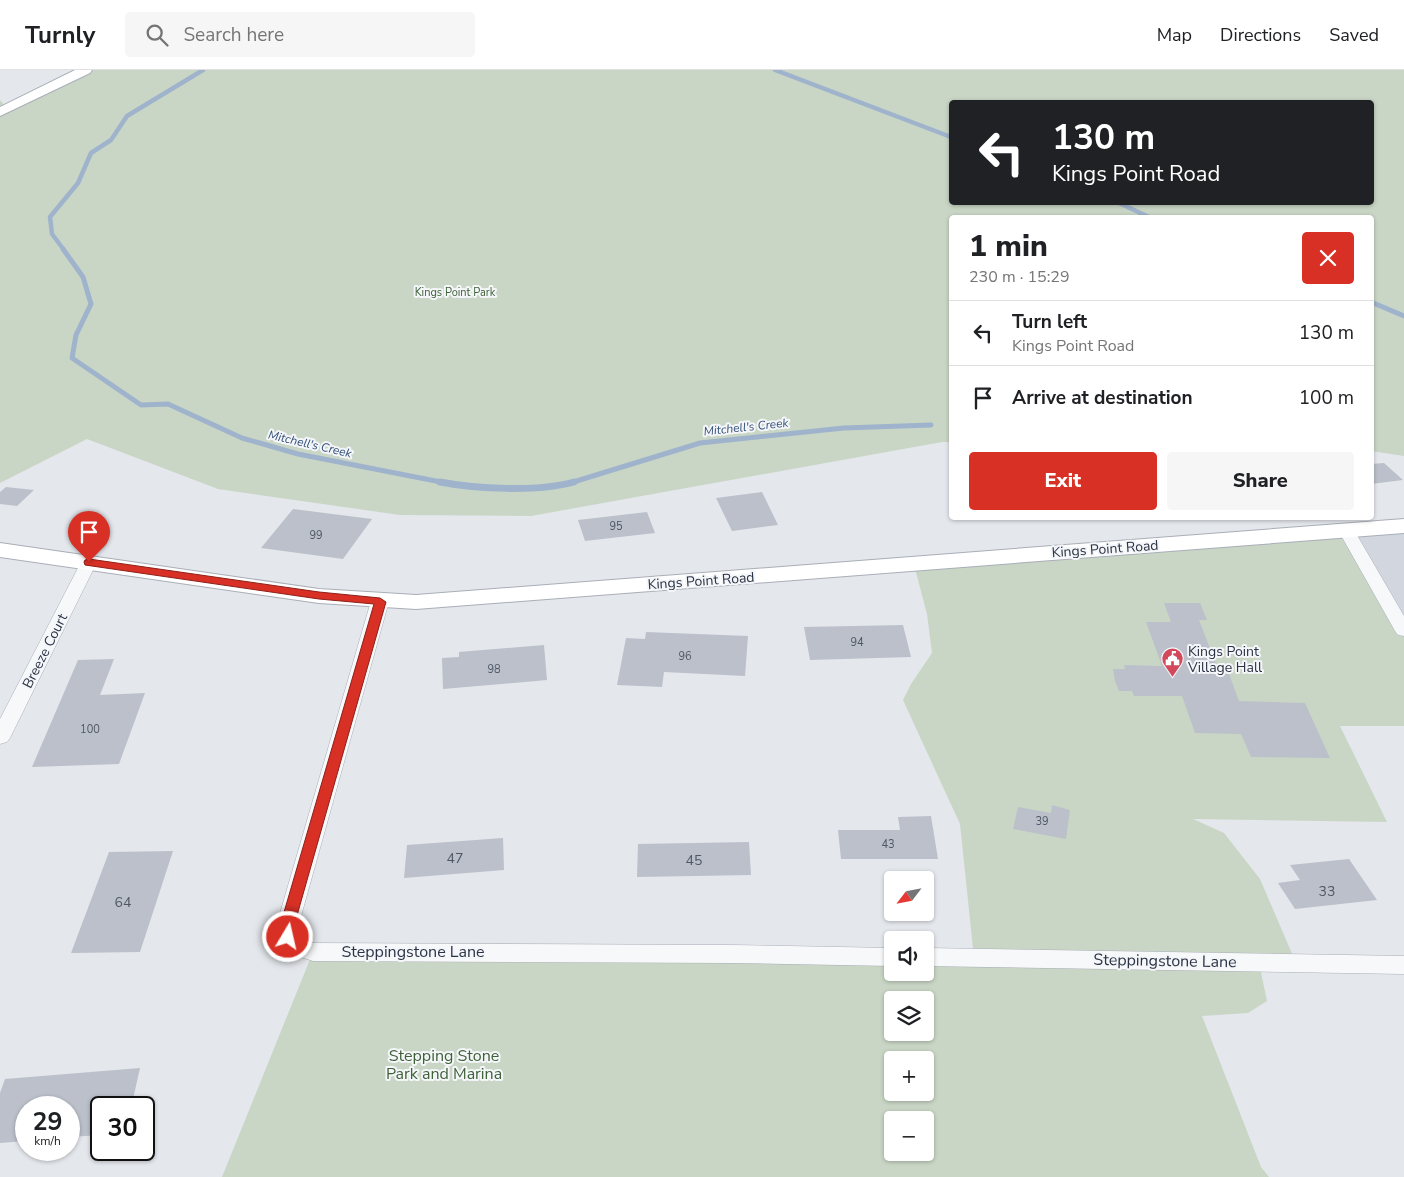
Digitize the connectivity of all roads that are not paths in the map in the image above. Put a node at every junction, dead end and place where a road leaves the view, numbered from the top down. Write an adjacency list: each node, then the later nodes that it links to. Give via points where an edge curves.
1 (85, 70): 2 (main road)
2 (0, 112)
3 (1404, 526): 4 (main road, Kings Point Road)
4 (1346, 530): 7 (main road, Kings Point Road, via 454,600); 8 (street)
5 (0, 550): 6 (main road, Kings Point Road)
6 (89, 562): 7 (main road, Kings Point Road); 9 (street, Breeze Court)
7 (380, 602): 10 (street, Steppingstone Lane, via 287,926 288,937 294,946 313,952)
8 (1404, 631)
9 (0, 738)
10 (884, 956)
11 (934, 957): 12 (street, Steppingstone Lane)
12 (1404, 965)

